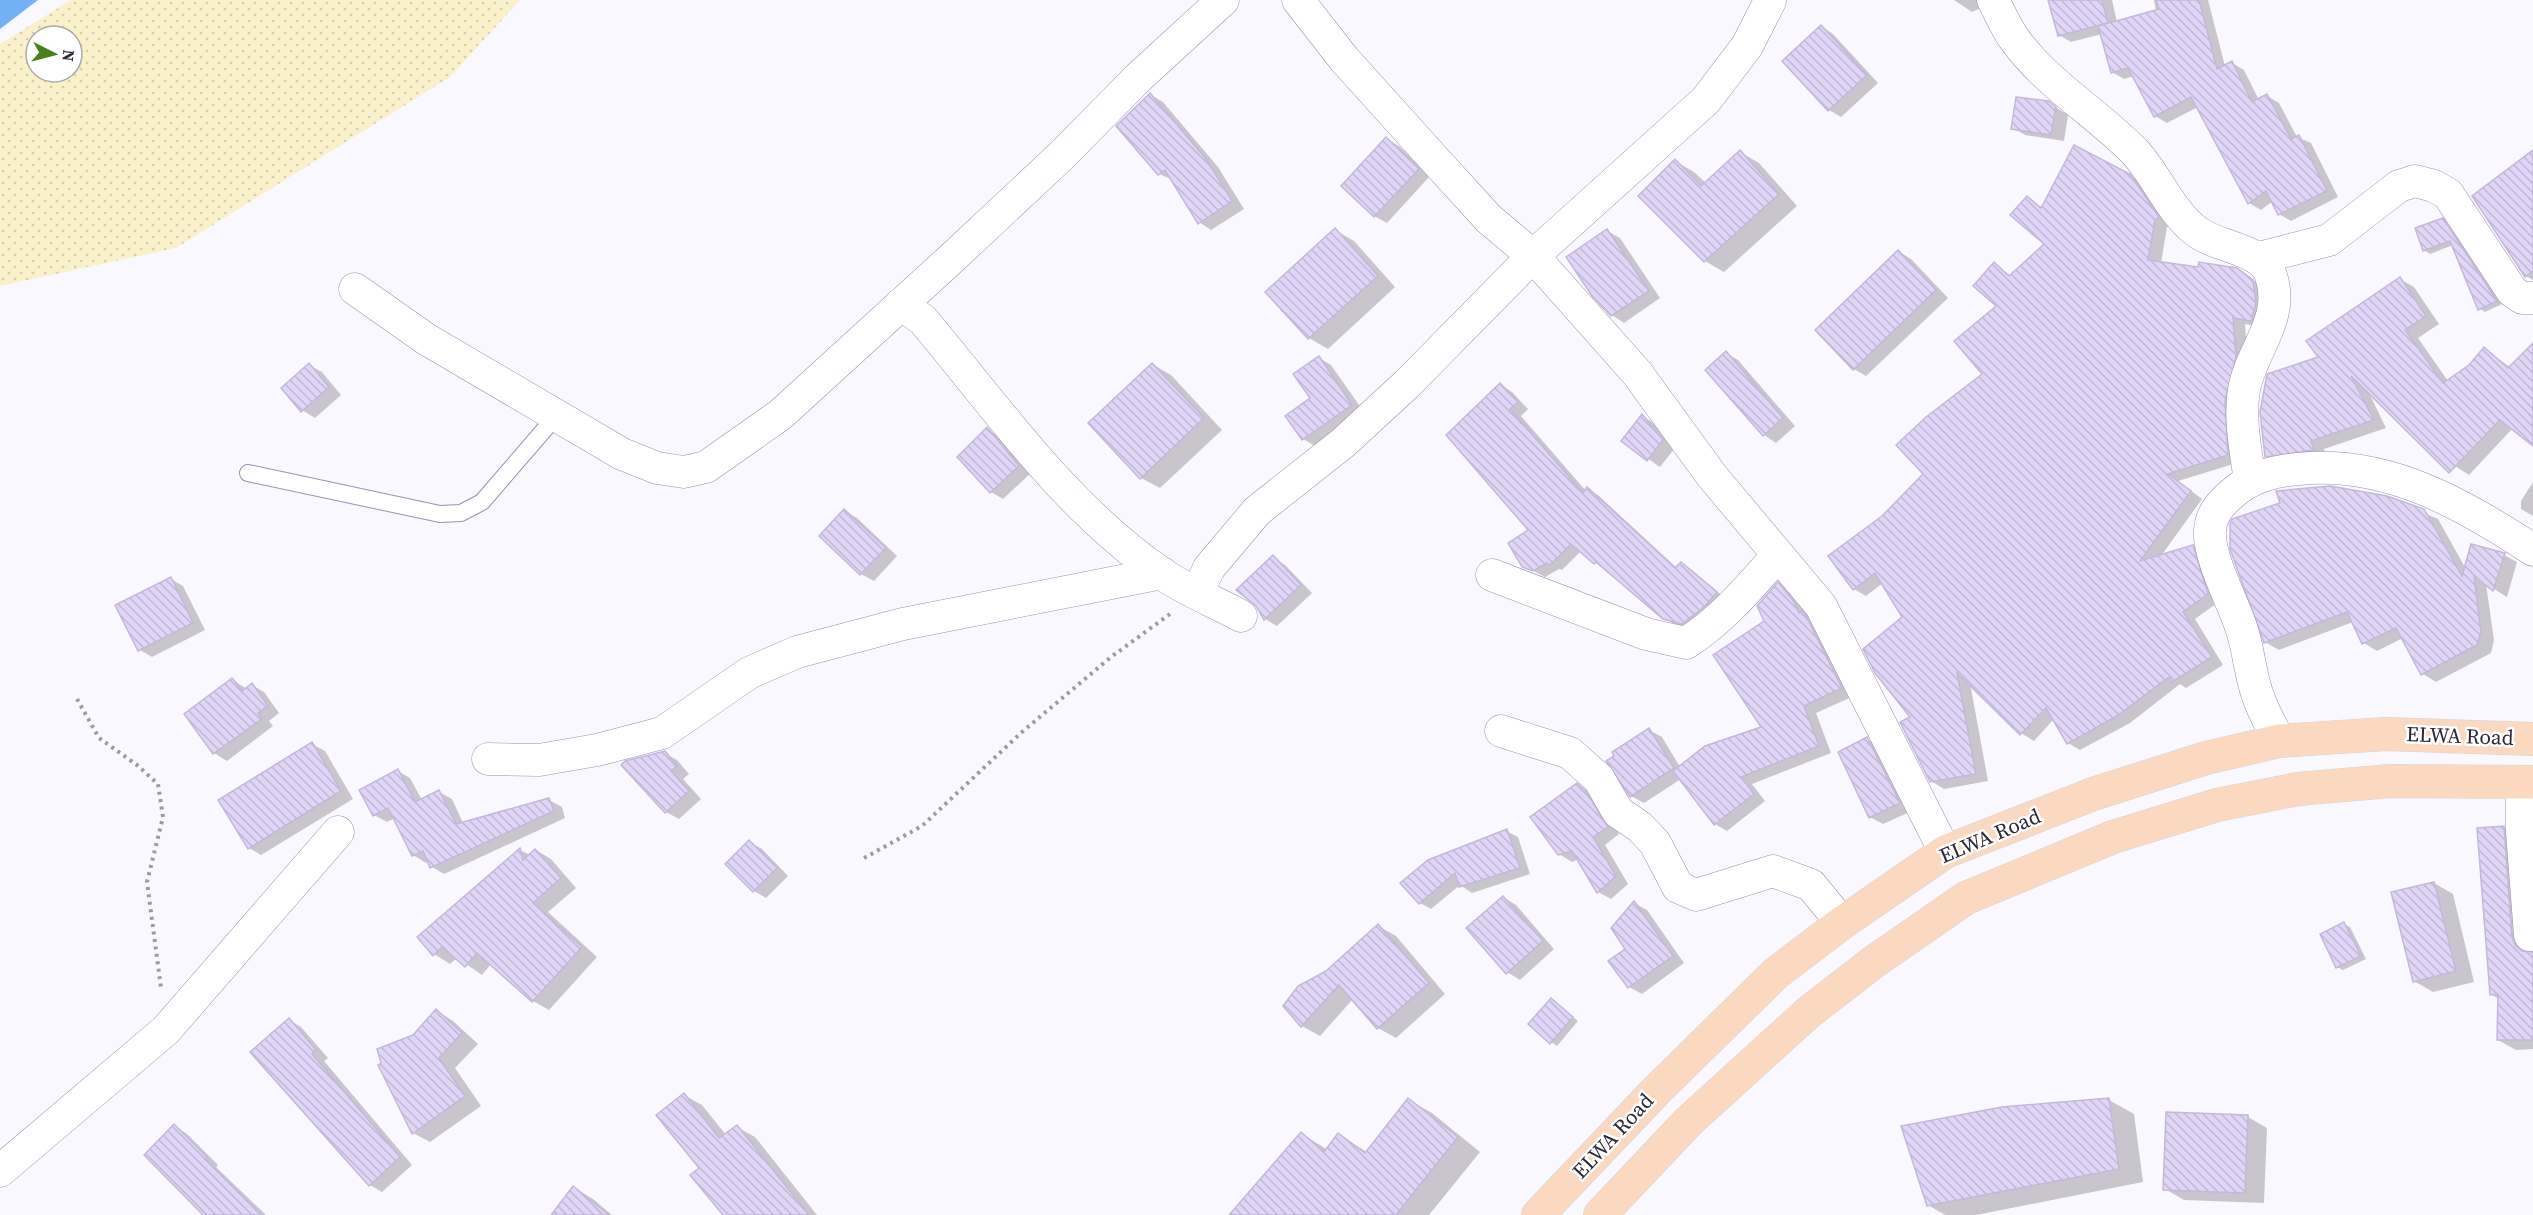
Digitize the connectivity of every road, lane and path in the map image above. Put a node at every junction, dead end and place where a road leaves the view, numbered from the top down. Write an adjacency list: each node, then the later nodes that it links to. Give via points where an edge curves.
1 (1223, 0): 9 (street)
2 (1298, 0): 5 (street, via 1344,59 1489,219)
3 (1993, 0): 6 (street, via 2015,40 2047,75 2136,153 2195,230 2213,242)
4 (1770, 1): 5 (street, via 1748,46 1706,100)
5 (1533, 256): 14 (street, via 1637,373 1712,476); 17 (street, via 1407,384 1343,443 1257,512 1209,568)
6 (2259, 258): 8 (street, via 2329,240 2399,186 2415,181 2448,194 2512,291 2522,298); 12 (street, via 2270,272 2274,300 2270,326 2247,375 2243,393 2243,432)
7 (355, 289): 10 (street, via 426,339)
8 (2533, 298)
9 (901, 304): 10 (street, via 780,415 706,467 684,472 657,468 622,454); 15 (street, via 922,320 1043,468)
10 (557, 415): 11 (lane, via 482,502 460,513 440,514)
11 (248, 473)
12 (2250, 480): 13 (street, via 2279,471 2316,467 2349,468 2403,479 2458,504); 22 (street, via 2215,511 2210,532 2213,555 2243,631 2258,696)
13 (2533, 550)
14 (1777, 556): 16 (street, via 1736,602 1686,643 1646,634); 26 (street, via 1821,606)
15 (1162, 573): 17 (street); 23 (street, via 903,624 797,652 749,673 662,733 539,760)
16 (1492, 575)
17 (1198, 592): 18 (street); 27 (path, via 1052,706 922,826)
18 (1241, 616)
19 (77, 699): 30 (path, via 99,738 158,784 163,817 147,882)
20 (1501, 730): 28 (street, via 1570,753 1599,779 1618,812 1655,843 1678,887 1696,895 1773,871 1811,885)
21 (2533, 739): 22 (main road, ELWA Road, via 2386,734)
22 (2279, 741): 26 (main road, ELWA Road, via 2206,758 2093,794)
23 (488, 759)
24 (2528, 782): 29 (street, via 2522,832); 33 (main road, ELWA Road, via 2390,781 2298,789 2217,805 2113,837 1966,898 1809,1012 1689,1121)
25 (338, 832): 30 (street)
26 (1945, 852): 28 (main road, ELWA Road)
27 (864, 858)
28 (1842, 922): 32 (main road, ELWA Road, via 1775,974)
29 (2530, 935)
30 (166, 1030): 31 (street)
31 (0, 1171)
32 (1538, 1215)
33 (1600, 1215)

